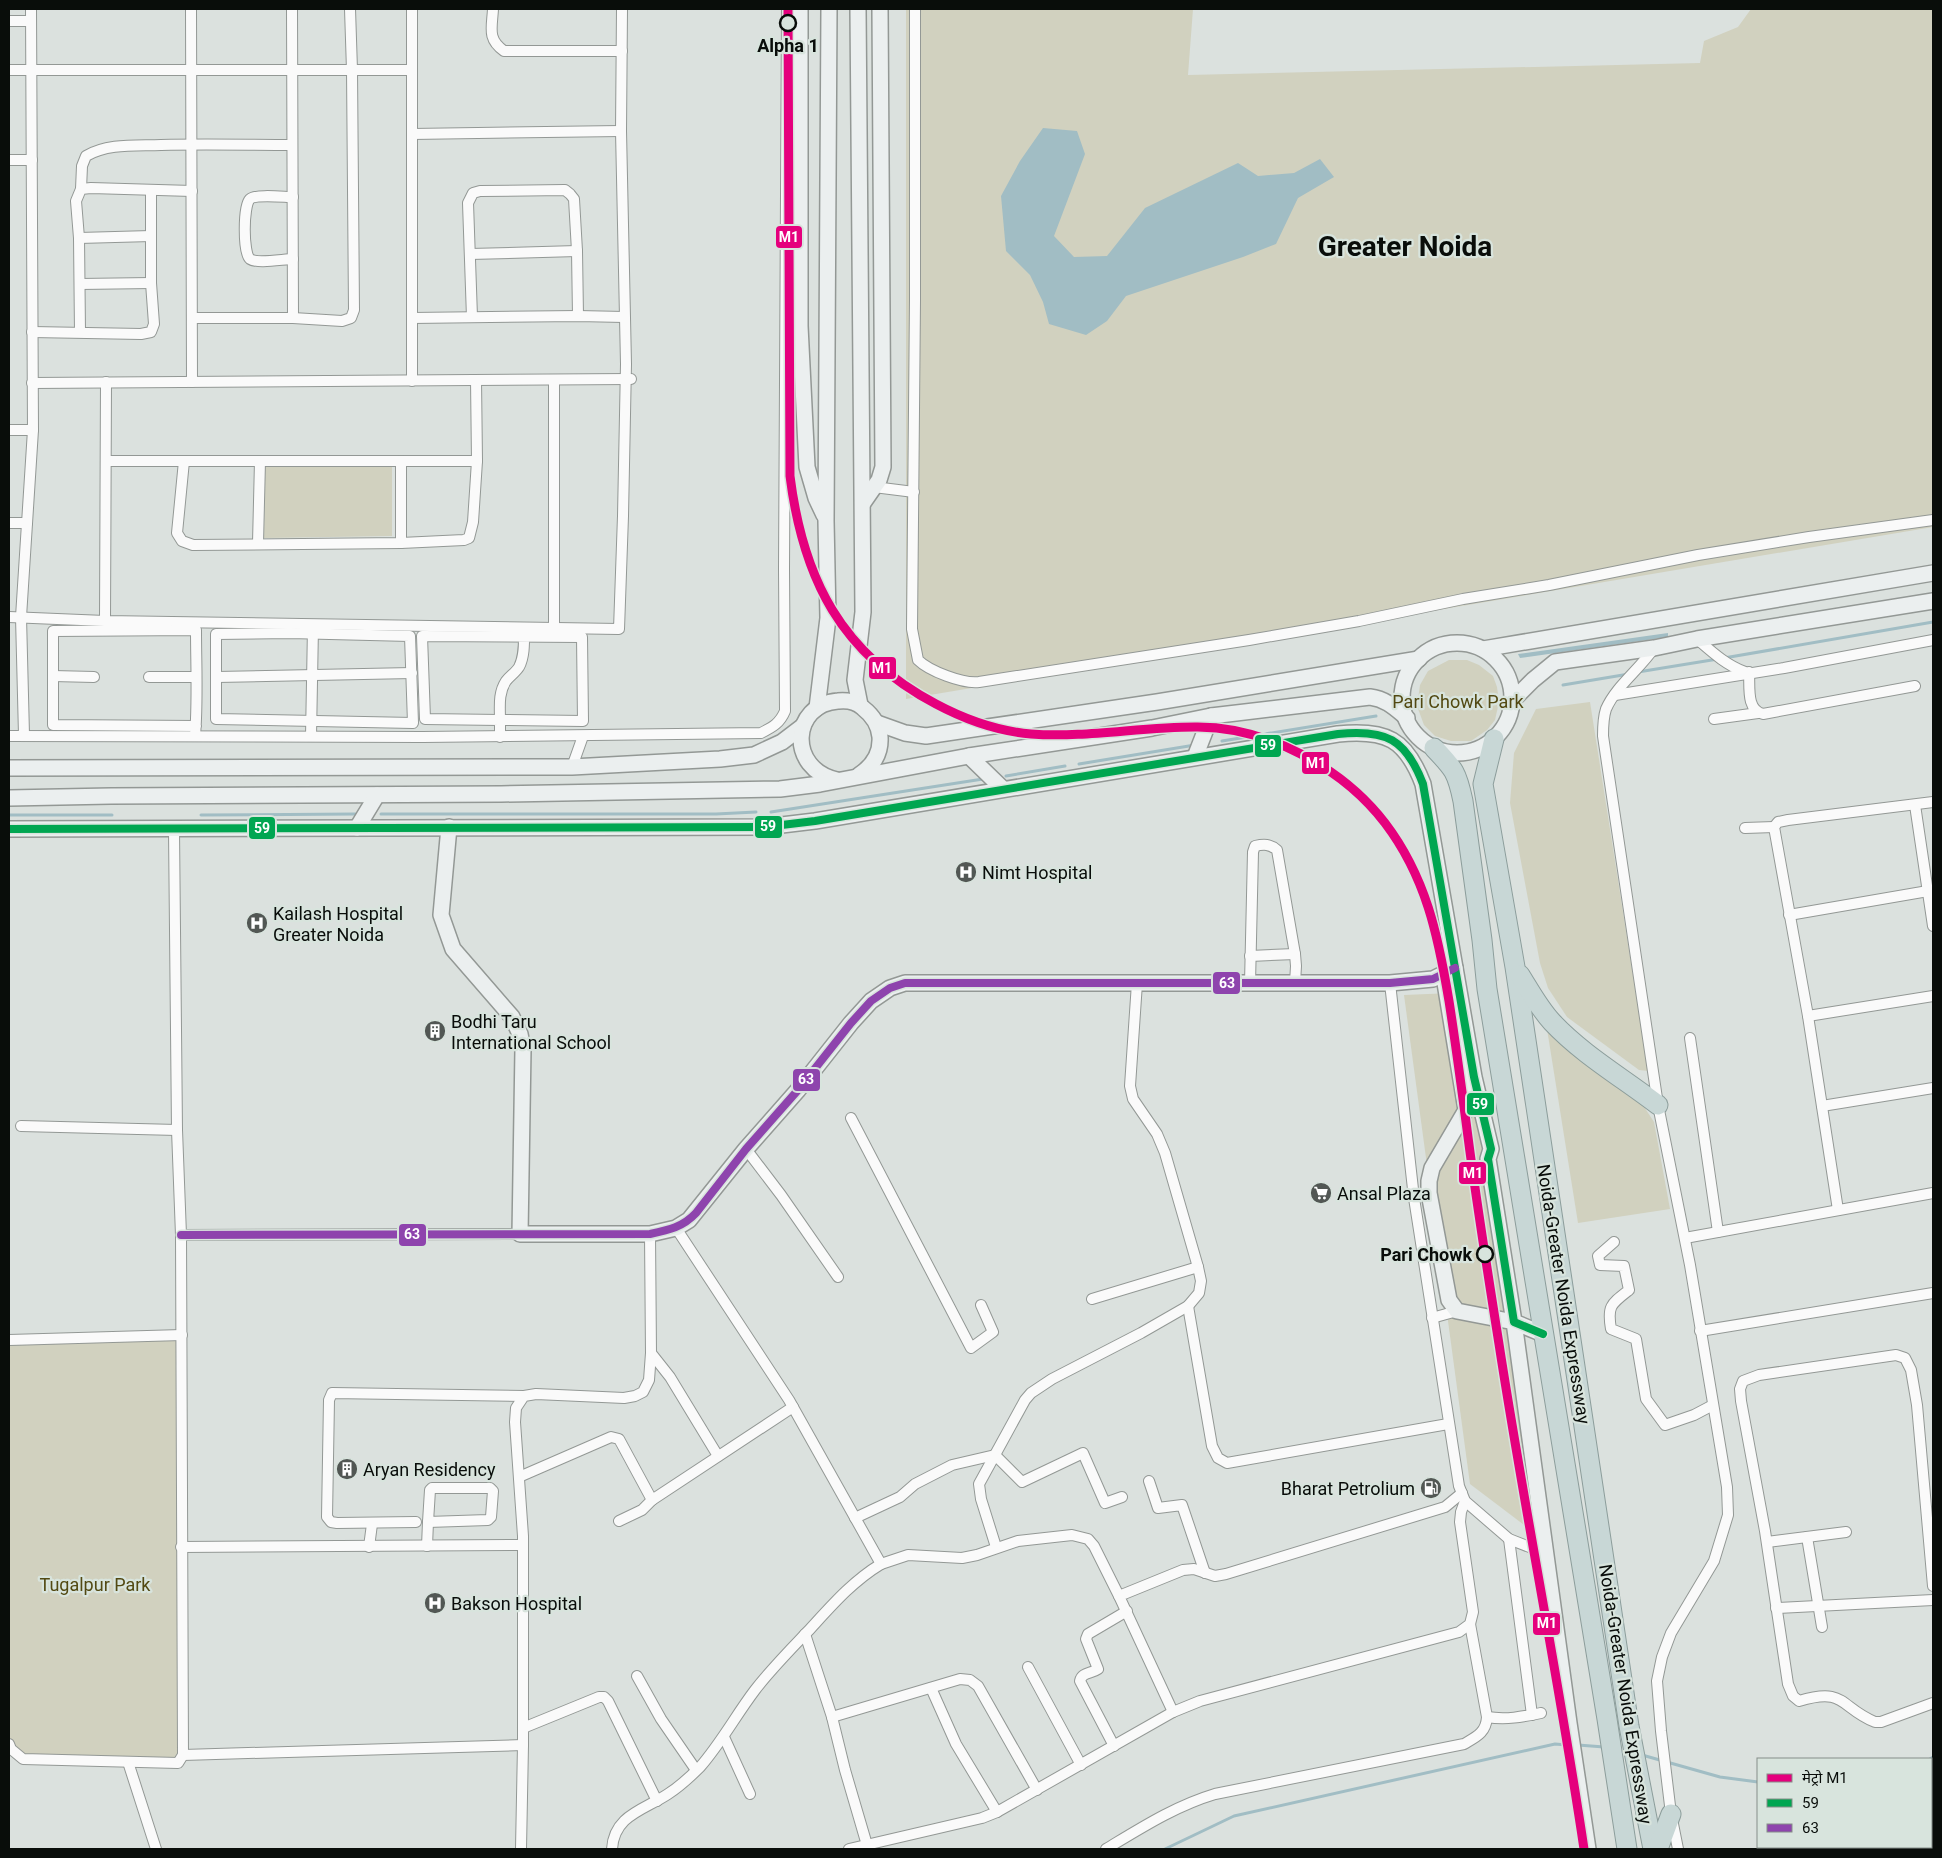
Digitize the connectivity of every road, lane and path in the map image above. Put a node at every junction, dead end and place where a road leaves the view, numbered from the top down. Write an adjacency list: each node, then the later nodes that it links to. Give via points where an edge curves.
1 (31, 9): 14 (street)
2 (191, 9): 19 (street)
3 (292, 9): 20 (street)
4 (350, 9): 21 (street)
5 (412, 9): 22 (street)
6 (493, 9): 16 (street, via 494,44 504,51)
7 (622, 9): 16 (street)
8 (787, 9): 111 (street, via 785,711 774,727 761,733)
9 (800, 9): 66 (street, via 800,326 810,480)
10 (829, 9): 66 (street)
11 (858, 9): 64 (street)
12 (880, 9): 62 (street, via 883,467)
13 (915, 9): 63 (street)
14 (31, 20): 15 (street); 18 (street)
15 (9, 22)
16 (622, 51): 23 (street)
17 (9, 70): 18 (street)
18 (31, 70): 19 (street); 28 (street)
19 (192, 70): 20 (street); 25 (street)
20 (292, 70): 21 (street); 26 (street)
21 (352, 70): 22 (street); 44 (street, via 354,310 351,318 342,321)
22 (412, 70): 24 (street)
23 (621, 131): 24 (street); 42 (street)
24 (412, 134): 45 (street)
25 (192, 144): 26 (street); 29 (street, via 112,146 95,150 86,156 82,166); 31 (street)
26 (292, 145): 32 (street)
27 (9, 160): 28 (street)
28 (32, 160): 46 (street)
29 (82, 190): 30 (street); 34 (street, via 76,201)
30 (151, 191): 31 (street); 33 (street)
31 (192, 191): 43 (street)
32 (292, 197): 37 (street); 37 (street, via 256,196 250,199 246,207 245,251 250,259 256,261)
33 (151, 236): 34 (street); 38 (street)
34 (79, 238): 39 (street)
35 (577, 251): 36 (street); 36 (street, via 574,200 565,190 480,191 473,193 468,202); 40 (street)
36 (470, 254): 41 (street)
37 (293, 259): 44 (street)
38 (151, 283): 39 (street); 47 (street, via 154,324 151,332)
39 (80, 284): 47 (street)
40 (578, 316): 41 (street); 42 (street)
41 (472, 317): 45 (street)
42 (624, 317): 48 (street)
43 (192, 318): 44 (street); 53 (street)
44 (293, 318)
45 (412, 318): 51 (street)
46 (32, 332): 47 (street); 54 (street)
47 (80, 332)
48 (628, 379): 50 (street); 76 (street, via 619,629)
49 (476, 380): 50 (street); 51 (street); 61 (street)
50 (554, 380): 76 (street)
51 (412, 381): 53 (street)
52 (106, 382): 53 (street); 54 (street); 57 (street)
53 (192, 382)
54 (32, 383): 56 (street)
55 (9, 430): 56 (street)
56 (33, 430): 68 (street)
57 (106, 461): 58 (street); 75 (street)
58 (184, 461): 59 (street); 69 (street, via 177,533 182,541 193,545)
59 (260, 461): 60 (street); 69 (street)
60 (401, 461): 61 (street); 70 (street)
61 (477, 461): 70 (street, via 469,538)
62 (874, 487): 63 (street); 64 (street)
63 (914, 492): 65 (street, via 912,629 915,654 921,663 932,669 972,683 1359,621 1698,555)
64 (863, 503): 95 (street, via 862,612 855,680)
65 (1933, 520)
66 (826, 521): 96 (street, via 828,618)
67 (9, 523): 68 (street)
68 (26, 523): 74 (street)
69 (258, 543): 70 (street)
70 (401, 543)
71 (1933, 573): 82 (street)
72 (1933, 601): 79 (street)
73 (9, 617): 74 (street)
74 (21, 617): 75 (street); 107 (street)
75 (105, 621): 77 (street)
76 (554, 628): 78 (street)
77 (313, 629): 78 (street); 85 (street, via 410,636); 86 (street); 91 (street, via 216,634)
78 (524, 632): 100 (street, via 520,666 502,688); 100 (street, via 582,637 583,721); 100 (street, via 422,636 425,718)
79 (1697, 639): 81 (street); 84 (street, via 1732,668)
80 (1933, 640): 84 (street)
81 (1654, 648): 93 (street); 94 (street, via 1555,662)
82 (1483, 649): 83 (street, via 1467,643 1450,643 1433,648); 94 (street, via 1506,671)
83 (1419, 658): 99 (street, via 1409,671 1404,686); 103 (street, via 1157,702 926,736 905,734)
84 (1747, 673): 93 (street); 97 (street, via 1751,705)
85 (412, 674): 86 (street); 102 (street, via 413,722)
86 (312, 675): 91 (street); 102 (street)
87 (53, 676): 88 (street); 90 (street, via 53,631 196,630); 104 (street)
88 (94, 677)
89 (149, 677): 90 (street)
90 (196, 677): 106 (street)
91 (217, 677): 102 (street, via 216,719)
92 (1915, 686): 97 (street)
93 (1616, 694): 148 (street, via 1606,709 1603,736)
94 (1512, 701): 113 (street, via 1503,728)
95 (860, 705): 96 (street, via 846,700 831,701); 103 (street)
96 (817, 708): 105 (street)
97 (1758, 713): 101 (street)
98 (1211, 716): 99 (street, via 1370,697 1388,702); 115 (street); 116 (street)
99 (1406, 718): 114 (street, via 1418,735)
100 (500, 720): 112 (street)
101 (1714, 720)
102 (312, 721): 110 (street)
103 (876, 723): 119 (street, via 880,744 878,754)
104 (53, 724): 106 (street); 109 (street)
105 (803, 726): 117 (street, via 782,742 754,755); 120 (street, via 801,747 807,761 817,772)
106 (195, 731): 109 (street); 110 (street)
107 (24, 735): 108 (street); 109 (street)
108 (9, 736)
109 (52, 736)
110 (311, 736): 112 (street)
111 (583, 736): 112 (street); 117 (street)
112 (500, 737)
113 (1494, 739): 114 (street, via 1465,752); 137 (highway, Noida-Greater Noida Expressway, via 1483,784)
114 (1434, 748): 153 (highway, Noida-Greater Noida Expressway, via 1453,768 1463,801 1487,989)
115 (969, 756): 119 (street); 121 (street)
116 (1195, 757): 121 (street); 138 (street, via 1361,731 1378,733 1398,744 1416,765 1423,784)
117 (572, 766): 118 (street)
118 (9, 768)
119 (857, 776): 120 (street)
120 (837, 780): 122 (street, via 780,789)
121 (1003, 790): 126 (street, via 765,827)
122 (377, 795): 123 (street); 128 (street)
123 (9, 798)
124 (1933, 802): 125 (street)
125 (1915, 805): 127 (street, via 1788,820 1778,822); 132 (street)
126 (449, 827): 128 (street); 162 (street, via 441,915 447,936 453,949 512,1017 523,1049)
127 (1774, 827): 129 (street); 133 (street)
128 (357, 828): 131 (street)
129 (1745, 828)
130 (9, 830): 131 (street)
131 (174, 830): 152 (street)
132 (1928, 891): 133 (street); 134 (street)
133 (1789, 915): 145 (street)
134 (1933, 926)
135 (1295, 954): 136 (street); 136 (street, via 1277,850 1272,845 1261,844 1255,846 1253,852); 139 (street)
136 (1250, 956): 141 (street)
137 (1515, 967): 148 (highway, via 1552,1022 1578,1047); 249 (highway, Noida-Greater Noida Expressway, via 1629,1726)
138 (1455, 968): 143 (street); 143 (street)
139 (1295, 982): 141 (street); 142 (street)
140 (1137, 983): 141 (street); 154 (street, via 905,984 890,988 871,1000); 167 (street, via 1130,1086 1165,1154)
141 (1250, 983)
142 (1390, 983): 143 (street); 157 (street)
143 (1445, 983): 155 (street, via 1474,1077); 156 (street, via 1466,1110 1432,1168)
144 (1933, 996): 145 (street)
145 (1808, 1016): 149 (street)
146 (1690, 1038): 161 (street)
147 (1933, 1088): 149 (street)
148 (1658, 1105): 165 (street)
149 (1822, 1106): 159 (street)
150 (851, 1118): 171 (street, via 971,1348 993,1332)
151 (21, 1126): 152 (street)
152 (177, 1130): 164 (street)
153 (1511, 1133): 155 (street); 177 (highway, Noida-Greater Noida Expressway)
154 (746, 1149): 160 (street, via 696,1213); 168 (street)
155 (1490, 1149): 175 (street, via 1488,1159)
156 (1429, 1181): 157 (street); 173 (street, via 1449,1300)
157 (1413, 1183): 174 (street)
158 (1933, 1193): 159 (street)
159 (1838, 1210): 161 (street)
160 (676, 1228): 163 (street); 183 (street)
161 (1718, 1232): 165 (street)
162 (520, 1234): 163 (street); 164 (street)
163 (650, 1234): 180 (street)
164 (181, 1235): 178 (street)
165 (1685, 1238): 176 (street)
166 (1614, 1242): 182 (street, via 1598,1256 1600,1265 1624,1266 1628,1290 1614,1301 1608,1314 1611,1330 1636,1339 1646,1399 1665,1425)
167 (1198, 1267): 170 (street); 172 (street, via 1199,1293)
168 (838, 1277)
169 (1933, 1293): 176 (street)
170 (1092, 1299)
171 (981, 1304)
172 (1188, 1306): 184 (street, via 1212,1446 1218,1458 1228,1463); 185 (street, via 1031,1393)
173 (1456, 1311): 174 (street); 175 (street)
174 (1432, 1318): 184 (street)
175 (1514, 1322): 177 (street); 206 (street)
176 (1700, 1331): 182 (street)
177 (1543, 1334): 248 (highway, Noida-Greater Noida Expressway)
178 (182, 1335): 179 (street); 203 (street)
179 (9, 1340)
180 (651, 1353): 181 (street, via 649,1380 643,1392 635,1396); 186 (street, via 670,1377)
181 (524, 1396): 187 (street, via 516,1408 515,1422); 196 (street, via 332,1393 329,1400 327,1517 337,1523)
182 (1713, 1405): 238 (street, via 1728,1515 1714,1561 1671,1633 1657,1681)
183 (793, 1407): 186 (street); 192 (street)
184 (1448, 1424): 190 (street)
185 (994, 1455): 189 (street, via 1022,1482 1083,1453 1105,1503); 192 (street, via 952,1465 915,1484 900,1498); 205 (street, via 980,1480 979,1489)
186 (718, 1456): 191 (street)
187 (519, 1476): 191 (street, via 615,1437); 201 (street)
188 (1149, 1481): 208 (street, via 1158,1508 1182,1505)
189 (1122, 1497)
190 (1464, 1497): 199 (street); 208 (street, via 1445,1507 1278,1559 1226,1574 1215,1576); 215 (street, via 1460,1522 1473,1612)
191 (652, 1500): 193 (street, via 642,1510)
192 (855, 1518): 207 (street)
193 (619, 1521)
194 (416, 1522): 196 (street)
195 (428, 1522): 195 (street, via 432,1488 490,1488 492,1491 493,1513 488,1520); 202 (street)
196 (372, 1524): 204 (street)
197 (1846, 1532): 198 (street)
198 (1807, 1537): 200 (street); 212 (street)
199 (1509, 1539): 206 (street); 224 (street, via 1536,1714 1502,1719)
200 (1766, 1542): 209 (street, via 1741,1401 1743,1381 1759,1375 1902,1356 1911,1370 1916,1405); 213 (street)
201 (523, 1545): 202 (street); 225 (street)
202 (427, 1546): 204 (street)
203 (181, 1547): 204 (street); 230 (street)
204 (369, 1547)
205 (996, 1547): 207 (street, via 962,1558 908,1555); 210 (street, via 1072,1535 1088,1539)
206 (1547, 1554): 247 (street)
207 (881, 1564): 217 (street, via 864,1574)
208 (1205, 1573): 210 (street, via 1183,1570)
209 (1933, 1586)
210 (1119, 1596): 214 (street)
211 (1933, 1600): 212 (street)
212 (1818, 1606): 213 (street); 216 (street)
213 (1776, 1608): 221 (street, via 1788,1684 1792,1696 1799,1701 1817,1695 1835,1696 1875,1722)
214 (1127, 1611): 222 (street); 229 (street, via 1088,1634 1086,1639 1098,1669 1084,1674 1080,1681)
215 (1470, 1624): 222 (street, via 1459,1632 1200,1701); 224 (street)
216 (1822, 1627)
217 (805, 1634): 223 (street); 226 (street, via 755,1691)
218 (1028, 1667): 232 (street)
219 (636, 1676): 233 (street)
220 (931, 1688): 223 (street); 234 (street, via 960,1680 970,1680 978,1686); 237 (street, via 956,1744)
221 (1933, 1703)
222 (1173, 1712): 229 (street)
223 (832, 1717): 239 (street)
224 (1487, 1717): 246 (street, via 1486,1726 1478,1736 1464,1744 1215,1794 1163,1814)
225 (523, 1728): 228 (street); 236 (street, via 604,1697)
226 (724, 1737): 233 (street); 235 (street)
227 (9, 1744): 231 (street, via 23,1759)
228 (523, 1745): 230 (street); 243 (street)
229 (1114, 1746): 232 (street)
230 (183, 1756): 231 (street, via 178,1763)
231 (128, 1762): 242 (street)
232 (1081, 1765): 234 (street)
233 (696, 1770): 236 (street, via 669,1794)
234 (1037, 1790): 237 (street)
235 (750, 1794)
236 (657, 1800): 244 (street, via 619,1826)
237 (997, 1812): 240 (street)
238 (1671, 1814): 250 (highway); 251 (street)
239 (866, 1845): 240 (street); 245 (street)
240 (885, 1845)
241 (1898, 1848): 252 (street)
242 (156, 1849)
243 (521, 1849)
244 (612, 1849)
245 (849, 1849)
246 (1106, 1849)
247 (1588, 1849)
248 (1627, 1849)
249 (1653, 1849)
250 (1658, 1849)
251 (1678, 1849)
252 (1886, 1849)

